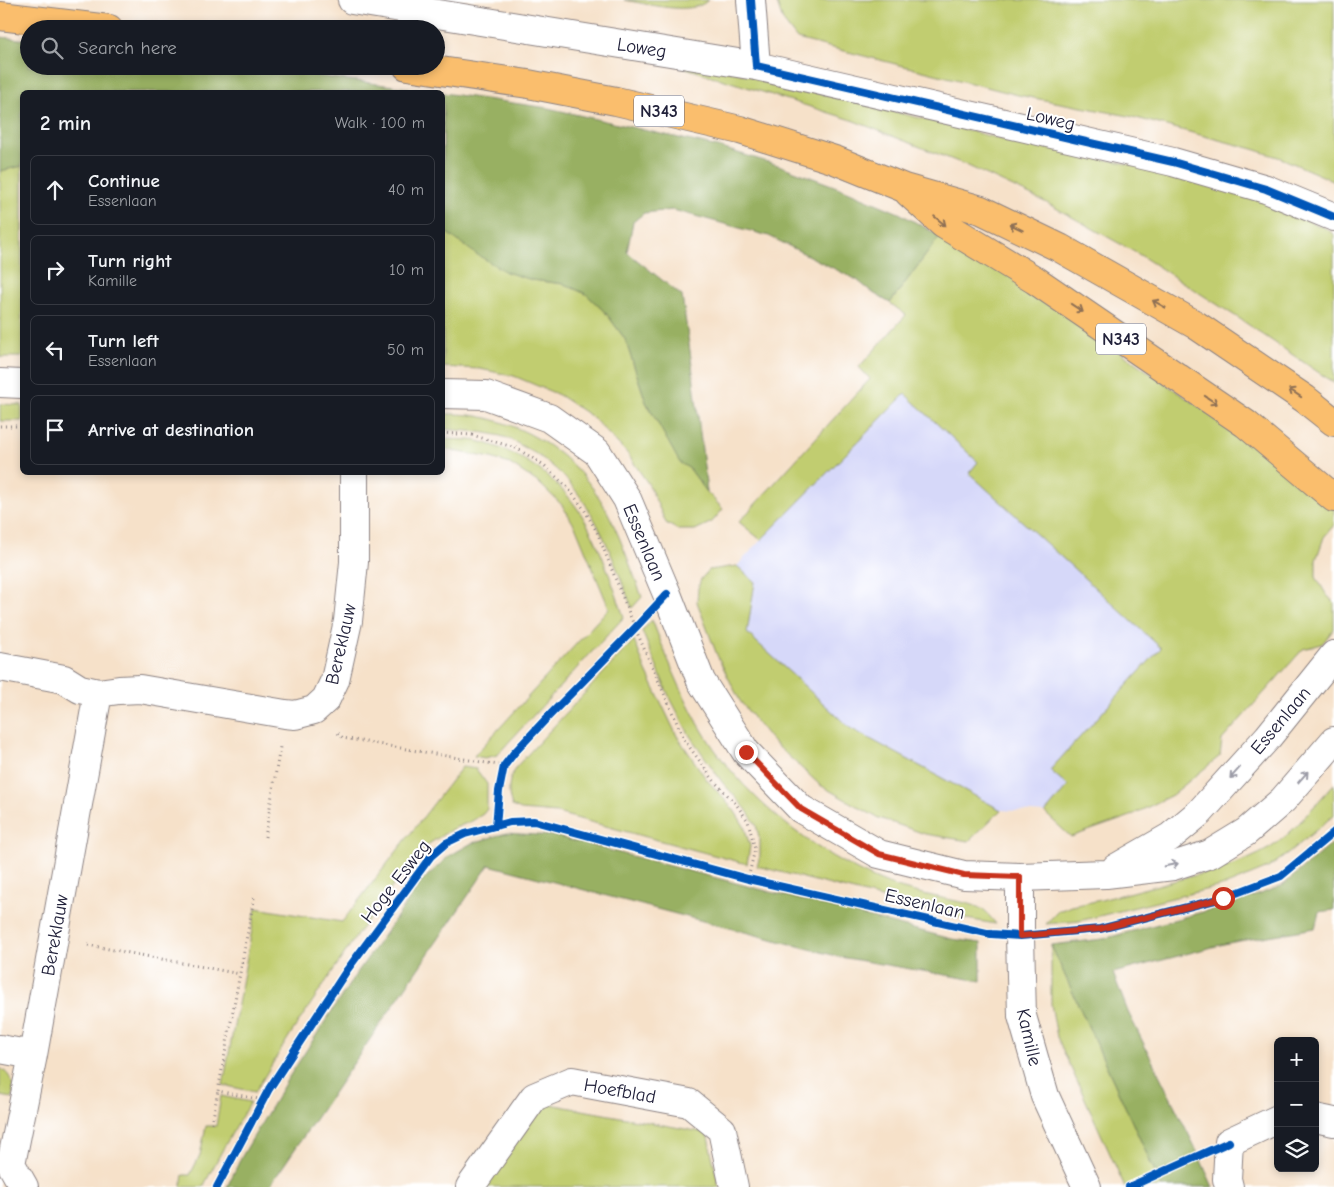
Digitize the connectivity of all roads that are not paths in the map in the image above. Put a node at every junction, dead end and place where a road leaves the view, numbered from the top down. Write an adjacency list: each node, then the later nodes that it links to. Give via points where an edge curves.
1 (352, 0): 5 (street, Loweg)
2 (751, 0): 5 (street)
3 (0, 16): 4 (main road)
4 (34, 20)
5 (756, 66): 8 (street, Loweg, via 1172,162 1266,189)
6 (445, 72): 7 (main road, N343, via 606,99 740,130 835,160)
7 (904, 188): 12 (main road, N343, one-way to 7, via 1196,325 1060,248 981,210); 14 (main road, N343, one-way to 14, via 943,224 1035,280 1246,424)
8 (1334, 218)
9 (0, 384): 10 (street)
10 (20, 384)
11 (445, 394): 20 (street, Essenlaan, via 486,395 549,418 598,452 627,499 701,681 746,752 801,809 879,854 964,875)
12 (1334, 422)
13 (354, 475): 17 (street, Bereklauw, via 354,562 348,622 335,680 326,699 314,710 286,714 140,689)
14 (1334, 498)
15 (1334, 655): 19 (street, Essenlaan, one-way to 19, via 1268,737 1200,812 1170,837)
16 (0, 667): 17 (street, via 64,678 80,689)
17 (98, 694): 22 (street, Bereklauw)
18 (1334, 741): 19 (street, Essenlaan, one-way to 18, via 1173,866 1210,854 1246,832 1283,800)
19 (1106, 874): 20 (street, Essenlaan)
20 (1020, 877): 29 (street, Kamille, via 1022,1016 1045,1096)
21 (0, 1049): 22 (street)
22 (33, 1055): 26 (street, via 11,1164)
23 (1319, 1119): 25 (street)
24 (1274, 1121): 30 (street, via 1229,1142 1227,1179)
25 (1334, 1122)
26 (24, 1187)
27 (470, 1187): 28 (street, Hoefblad, via 534,1097 572,1081 689,1103 722,1130)
28 (734, 1187)
29 (1087, 1187)
30 (1230, 1187)

